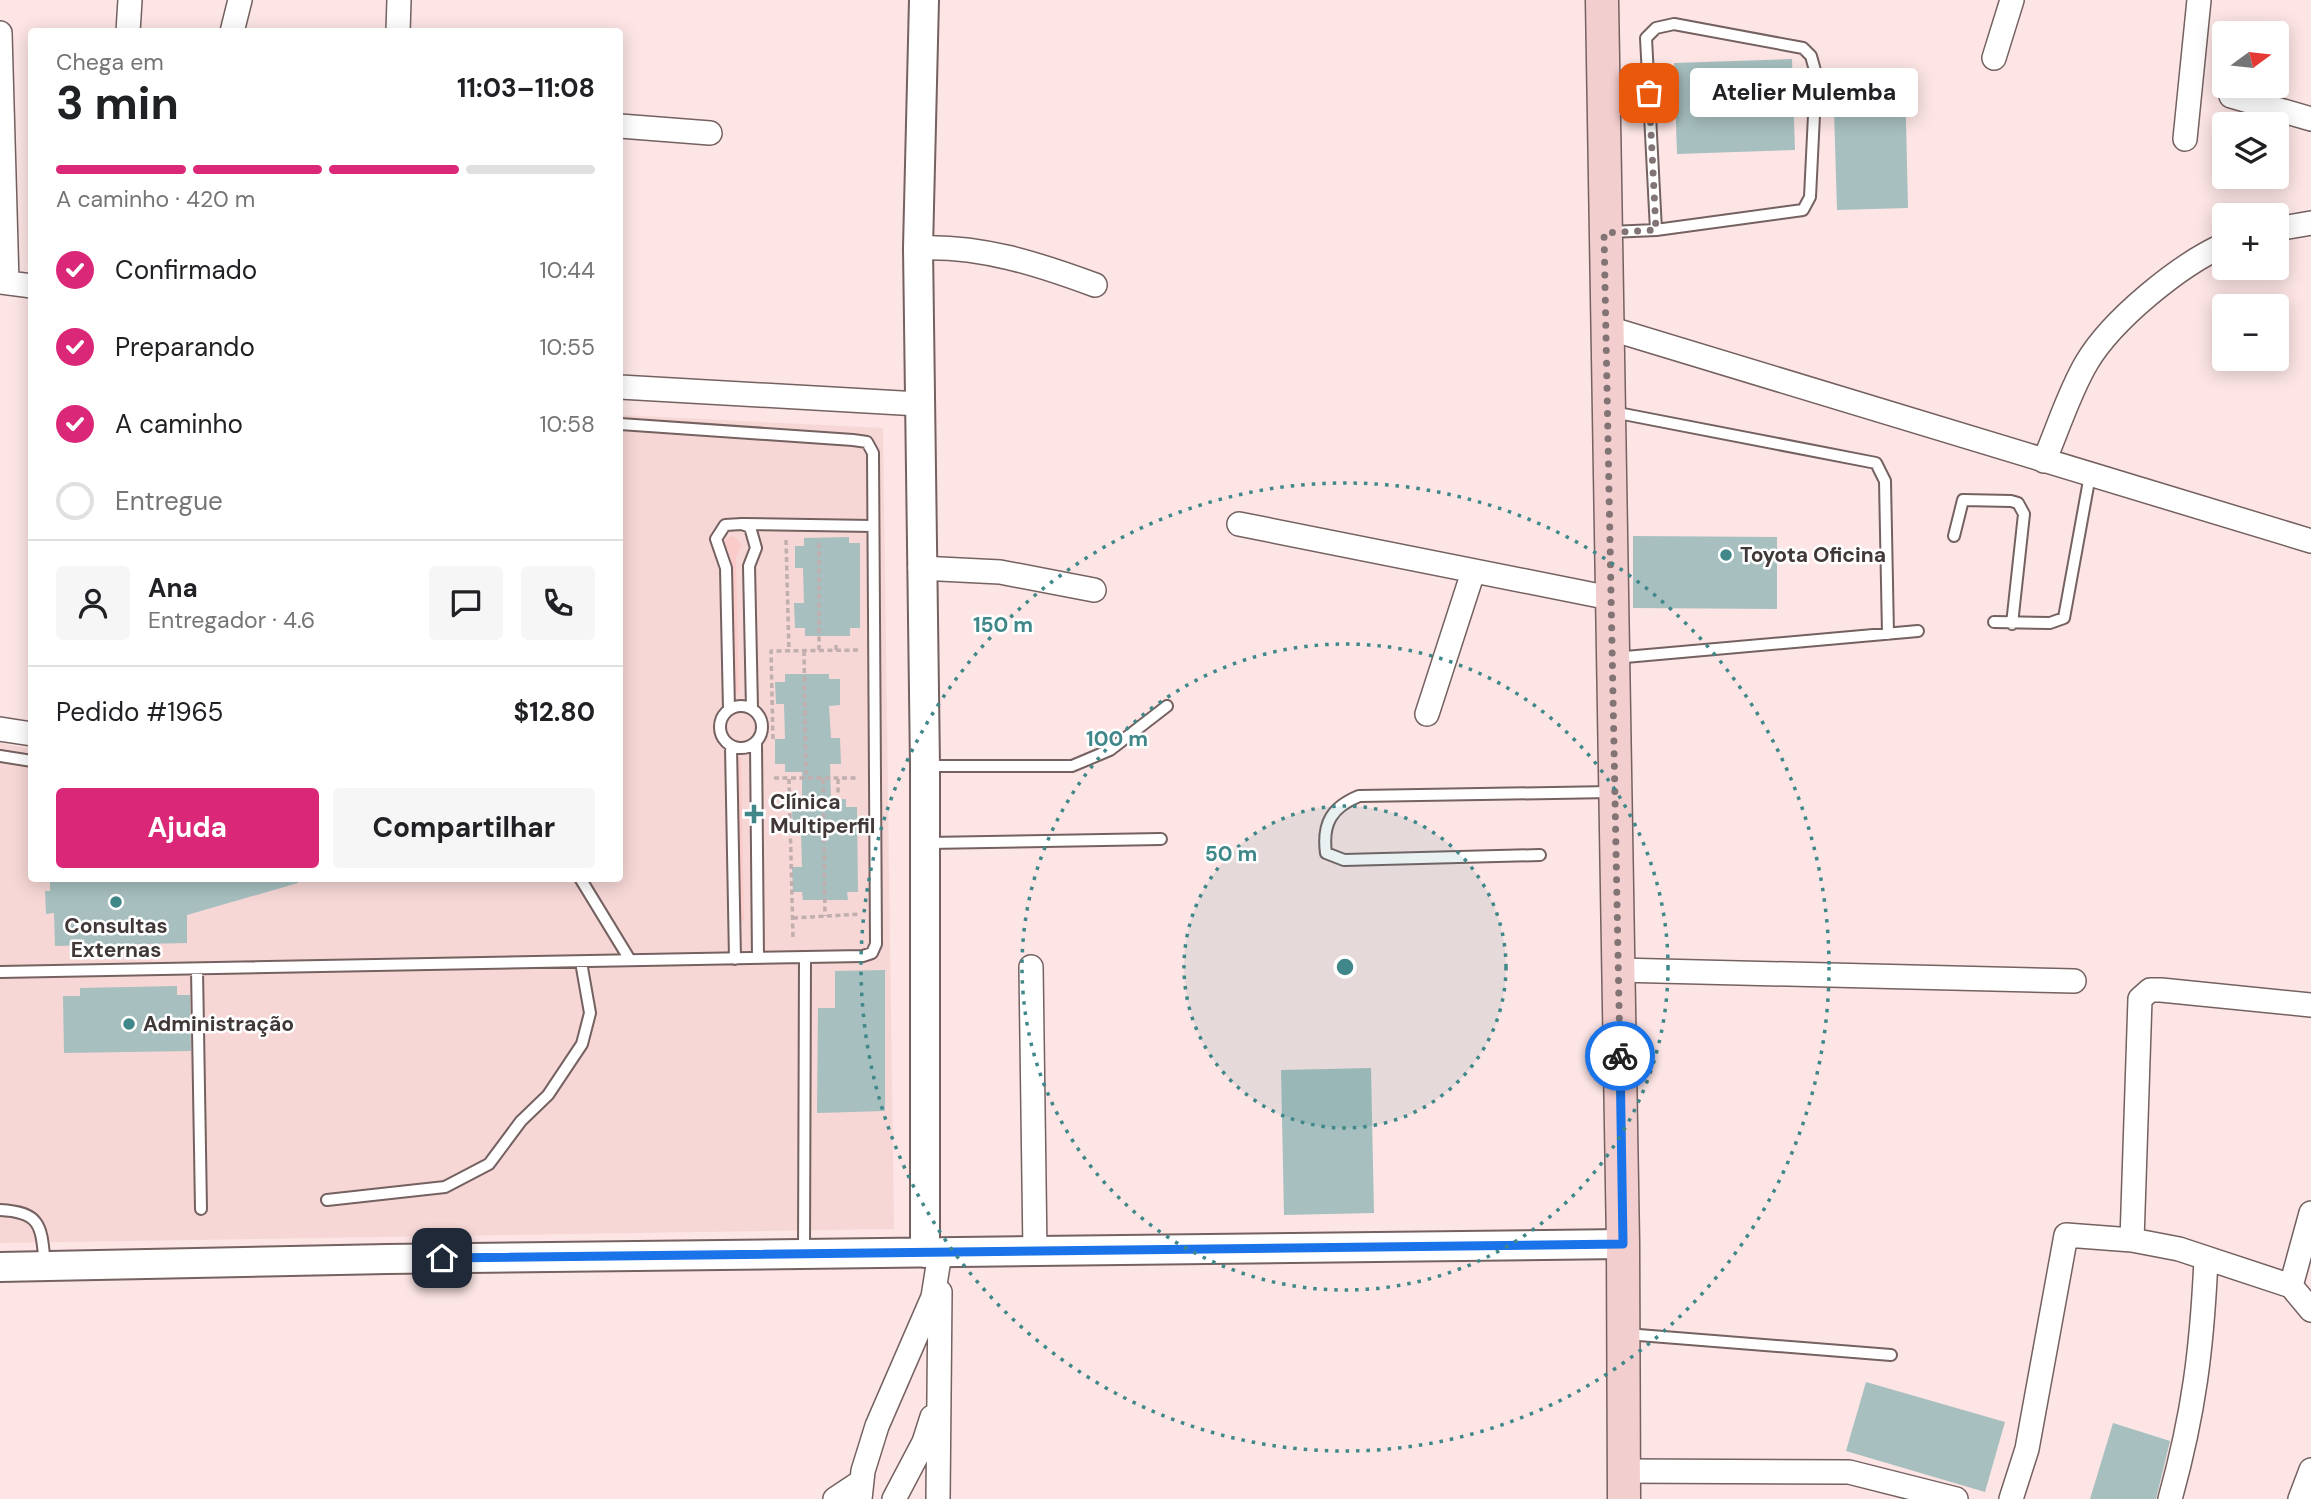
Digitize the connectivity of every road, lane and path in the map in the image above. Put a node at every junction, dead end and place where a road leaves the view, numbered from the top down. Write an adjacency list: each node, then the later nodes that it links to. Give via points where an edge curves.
1 (130, 0): 8 (street)
2 (240, 0): 9 (street)
3 (399, 0): 10 (street)
4 (924, 0): 22 (street)
5 (1602, 0): 21 (main road)
6 (2012, 0): 12 (street)
7 (2199, 0): 17 (street)
8 (128, 28)
9 (233, 28)
10 (398, 28)
11 (0, 33): 24 (street)
12 (1994, 58)
13 (2238, 98): 14 (street)
14 (2311, 119)
15 (623, 126): 16 (street)
16 (710, 133)
17 (2185, 139)
18 (2311, 223): 19 (street)
19 (2289, 227)
20 (1656, 230): 20 (lane, via 1803,210 1810,197 1816,74 1811,56 1803,48 1674,24 1656,28 1646,38); 21 (lane)
21 (1604, 233): 27 (main road)
22 (919, 248): 26 (street, via 983,252); 29 (street)
23 (2212, 251): 32 (street, via 2147,299 2100,343 2085,365)
24 (4, 282): 25 (street)
25 (28, 285)
26 (1095, 285)
27 (1605, 327): 30 (main road); 32 (street)
28 (623, 387): 29 (street)
29 (919, 404): 41 (street)
30 (1607, 410): 44 (main road); 48 (lane, via 1876,463 1885,481)
31 (623, 424): 36 (lane, via 867,442 873,453)
32 (2044, 461): 33 (street)
33 (2090, 475): 40 (street); 46 (lane, via 2063,618)
34 (742, 524): 36 (lane); 57 (lane, via 750,527 756,548 749,566); 58 (lane, via 725,525 716,539 726,568)
35 (1239, 524): 42 (street)
36 (873, 526): 86 (lane, via 876,944 872,953 863,956)
37 (820, 530): 50 (path)
38 (786, 531): 53 (path)
39 (1954, 536): 46 (lane, via 1963,499 2011,501 2021,507 2024,514)
40 (2311, 541)
41 (920, 568): 43 (street, via 1000,572); 68 (street)
42 (1473, 572): 44 (street); 59 (street)
43 (1094, 590)
44 (1610, 598): 55 (main road)
45 (1994, 622): 46 (lane)
46 (2012, 624)
47 (1918, 631): 48 (lane)
48 (1888, 634): 55 (lane)
49 (836, 642): 51 (path)
50 (819, 650): 51 (path); 54 (path)
51 (836, 650): 52 (path)
52 (866, 650)
53 (789, 651): 54 (path); 62 (path, via 771,651)
54 (804, 651): 71 (path)
55 (1612, 658): 74 (main road)
56 (1167, 706): 68 (lane, via 1110,750 1072,766)
57 (752, 709): 58 (lane); 63 (lane, via 763,727)
58 (729, 710): 64 (lane, via 720,731)
59 (1427, 714)
60 (0, 729): 61 (street)
61 (28, 733)
62 (773, 741)
63 (756, 743): 64 (lane, via 745,748); 87 (lane)
64 (730, 746): 88 (lane)
65 (0, 755): 66 (lane)
66 (28, 760)
67 (773, 766): 70 (path, via 774,779)
68 (925, 766): 77 (street)
69 (868, 778): 73 (path)
70 (789, 779): 71 (path); 82 (path)
71 (806, 779): 72 (path)
72 (823, 779): 73 (path); 81 (path)
73 (838, 779): 75 (path)
74 (1614, 792): 78 (lane, via 1359,796 1340,803 1323,834 1326,853 1344,860); 93 (main road)
75 (838, 795)
76 (1161, 839): 77 (lane)
77 (925, 844): 104 (street)
78 (1539, 855)
79 (582, 882): 89 (lane)
80 (870, 913): 81 (path)
81 (825, 916): 82 (path)
82 (793, 918): 85 (path)
83 (806, 936): 85 (path)
84 (786, 937): 85 (path)
85 (793, 937)
86 (804, 957): 87 (lane); 105 (lane)
87 (758, 958): 88 (lane)
88 (736, 959): 89 (lane)
89 (629, 961): 90 (lane)
90 (581, 962): 92 (lane); 97 (lane, via 590,1013 582,1044 548,1095 489,1164 445,1187)
91 (1031, 967): 103 (street)
92 (197, 969): 94 (lane); 98 (lane)
93 (1618, 970): 95 (street); 102 (main road)
94 (0, 972)
95 (2074, 981)
96 (2311, 1005): 101 (street, via 2161,990 2150,990 2140,999)
97 (327, 1200)
98 (201, 1209)
99 (0, 1210): 108 (lane, via 19,1211 36,1220)
100 (2311, 1213): 109 (street)
101 (2132, 1240): 106 (street); 121 (street, via 2066,1234 2026,1449)
102 (1623, 1244): 103 (street); 111 (main road)
103 (1035, 1252): 104 (street)
104 (932, 1253): 105 (street); 113 (street); 116 (street, via 933,1297 877,1426)
105 (804, 1254): 108 (street)
106 (2206, 1259): 109 (street); 122 (street, via 2202,1349 2194,1402)
107 (0, 1267): 108 (street)
108 (45, 1267)
109 (2291, 1286): 110 (street)
110 (2311, 1310)
111 (1623, 1334): 112 (lane); 115 (main road)
112 (1891, 1355)
113 (939, 1383): 118 (street, via 925,1442); 119 (street)
114 (2311, 1470): 123 (street)
115 (1623, 1485): 120 (street, via 1849,1472)
116 (861, 1490): 117 (street)
117 (835, 1499)
118 (894, 1499)
119 (938, 1499)
120 (1956, 1499)
121 (2011, 1499)
122 (2169, 1499)
123 (2300, 1499)

